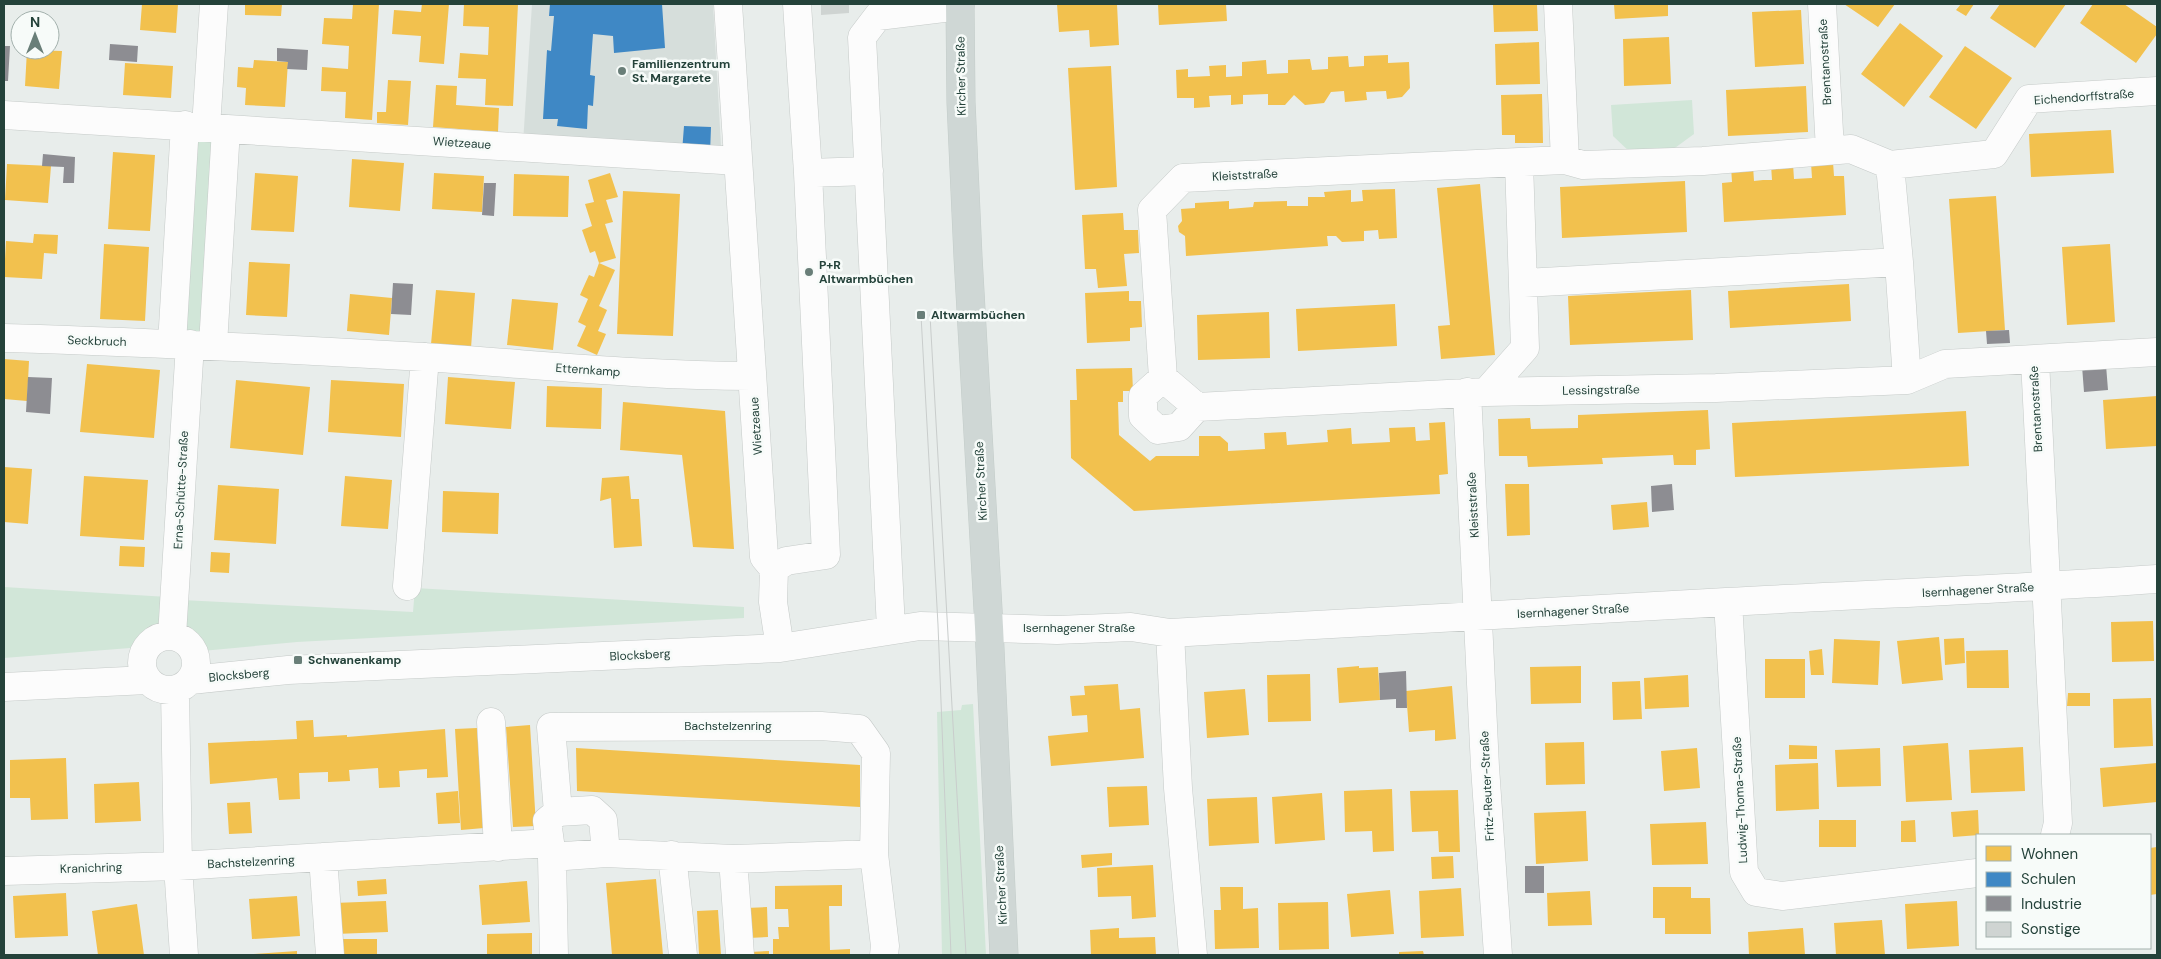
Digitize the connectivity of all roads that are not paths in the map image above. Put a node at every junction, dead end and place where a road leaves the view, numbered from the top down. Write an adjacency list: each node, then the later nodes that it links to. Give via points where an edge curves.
1 (214, 4): 11 (street, Erna-Schütte-Straße)
2 (728, 4): 14 (street, Wietzeaue)
3 (797, 4): 18 (street)
4 (860, 4): 8 (street)
5 (1558, 4): 13 (street)
6 (1822, 4): 12 (street, Brentanostraße)
7 (960, 5): 8 (street, via 878,16); 38 (main road, Kircher Straße, via 961,102)
8 (862, 37): 17 (street)
9 (2157, 91): 16 (street, Eichendorffstraße, via 2030,99 1994,154)
10 (4, 115): 11 (street)
11 (206, 127): 14 (street, Wietzeaue); 22 (street, Erna-Schütte-Straße); 22 (street, Erna-Schütte-Straße)
12 (1830, 150): 13 (street, via 1703,161 1583,165); 16 (street, via 1851,149)
13 (1565, 160): 15 (street)
14 (738, 161): 26 (street, Wietzeaue)
15 (1519, 162): 20 (street); 27 (street, Kleiststraße, via 1183,178 1152,210)
16 (1890, 165): 19 (street)
17 (869, 171): 18 (street); 39 (street)
18 (808, 174): 32 (street, via 826,555 786,561)
19 (1899, 262): 20 (street); 28 (street)
20 (1524, 283): 30 (street, via 1525,348)
21 (4, 338): 22 (street, Seckbruch)
22 (192, 345): 24 (street, Etternkamp); 41 (street, Erna-Schütte-Straße)
23 (2157, 352): 25 (street)
24 (425, 357): 26 (street, Etternkamp, via 663,374); 34 (street)
25 (2034, 360): 28 (street, Brentanostraße, via 1945,364); 35 (street, Brentanostraße)
26 (752, 376): 32 (street, Wietzeaue, via 764,557)
27 (1163, 378): 31 (street); 31 (street, via 1143,396 1143,416 1158,430 1180,427)
28 (1907, 380): 29 (street, Brentanostraße)
29 (1716, 388): 30 (street, Lessingstraße)
30 (1477, 392): 31 (street); 37 (street, Kleiststraße)
31 (1197, 407)
32 (774, 569): 42 (street, via 773,602)
33 (2157, 579): 35 (street, Isernhagener Straße)
34 (407, 586)
35 (2045, 587): 36 (street, Isernhagener Straße); 50 (street, via 2058,823)
36 (1728, 602): 37 (street, Isernhagener Straße); 60 (street, Ludwig-Thoma-Straße, via 1744,872 1756,892 1782,896)
37 (1478, 617): 40 (street, Isernhagener Straße); 69 (street, Fritz-Reuter-Straße)
38 (989, 627): 39 (street, Blocksberg); 40 (street, Isernhagener Straße, via 1057,630 1131,627); 67 (main road, Kircher Straße)
39 (891, 629): 42 (street, Blocksberg)
40 (1170, 632): 68 (street, via 1178,788)
41 (172, 636): 43 (street, Blocksberg, via 154,641); 44 (street, via 182,640)
42 (780, 648): 44 (street, Blocksberg)
43 (144, 653): 45 (street, via 143,671); 46 (street, Blocksberg)
44 (187, 674): 45 (street, Blocksberg, via 160,688); 58 (street)
45 (147, 680): 46 (street, Blocksberg)
46 (55, 684): 47 (street, Blocksberg)
47 (4, 687)
48 (492, 722): 51 (street)
49 (558, 812): 52 (street, Bachstelzenring, via 547,822); 53 (street, via 592,810 603,820); 54 (street, Bachstelzenring, via 552,727 821,726 859,729 876,753)
50 (2054, 834)
51 (498, 847): 52 (street, Bachstelzenring); 56 (street, Bachstelzenring)
52 (551, 850): 53 (street, Bachstelzenring); 63 (street, Bachstelzenring)
53 (606, 853): 55 (street, Bachstelzenring)
54 (874, 854): 57 (street, Bachstelzenring); 66 (street, Bachstelzenring)
55 (672, 855): 57 (street, Bachstelzenring); 64 (street)
56 (323, 857): 58 (street, Bachstelzenring); 62 (street)
57 (733, 859): 65 (street)
58 (178, 866): 59 (street, Kranichring); 61 (street)
59 (4, 871)
60 (1976, 873)
61 (184, 955)
62 (330, 955)
63 (554, 955)
64 (683, 955)
65 (740, 955)
66 (884, 955)
67 (1004, 955)
68 (1192, 955)
69 (1498, 955)

